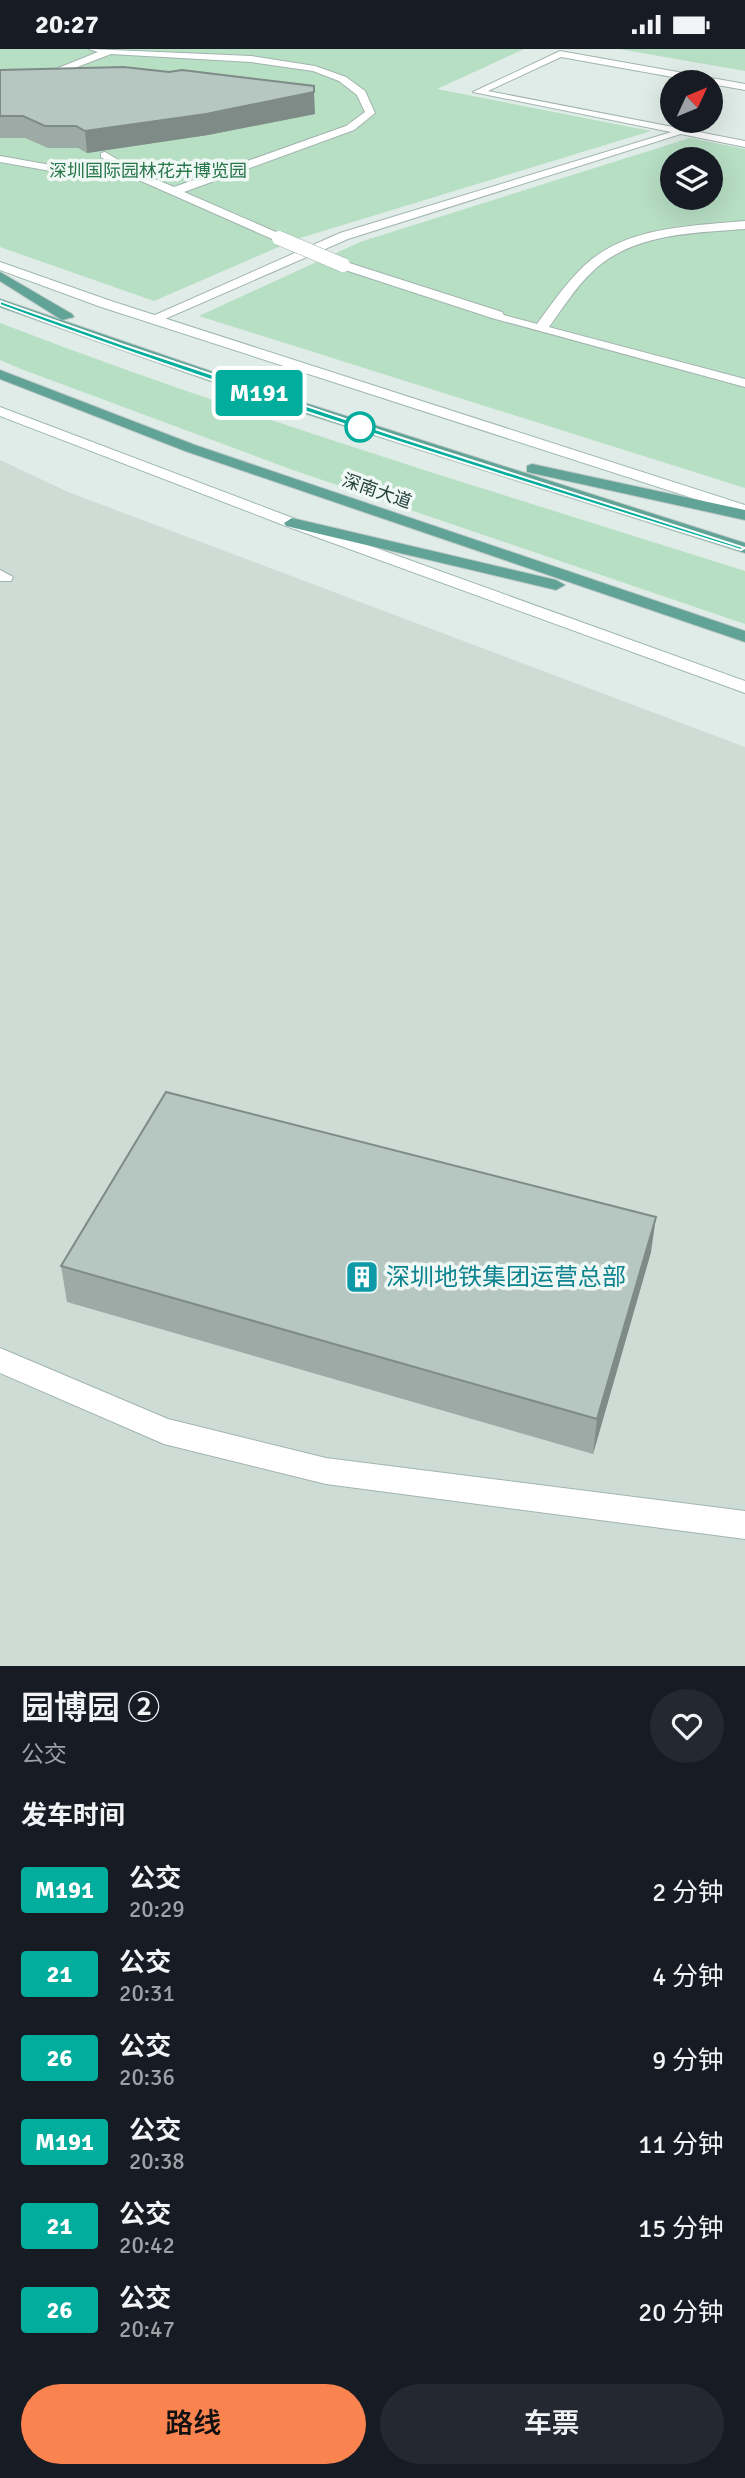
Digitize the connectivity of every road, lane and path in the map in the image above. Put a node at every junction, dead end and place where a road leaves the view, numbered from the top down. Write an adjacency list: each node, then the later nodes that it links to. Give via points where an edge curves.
1 (94, 49): 3 (main road)
2 (269, 49): 4 (main road)
3 (110, 51): 4 (main road); 7 (main road, via 43,78)
4 (264, 60): 16 (main road, via 295,63 334,76 361,93 370,113 340,133)
5 (660, 72): 9 (main road, via 560,54 478,92)
6 (723, 83): 8 (main road)
7 (0, 85)
8 (745, 87)
9 (660, 128)
10 (679, 133): 21 (main road, via 345,236)
11 (687, 133): 12 (main road)
12 (745, 144)
13 (105, 155): 15 (main road)
14 (0, 159): 15 (main road, via 79,173)
15 (134, 174): 16 (main road)
16 (172, 192): 22 (main road, bridge, via 343,265)
17 (745, 225): 22 (main road, via 696,229 622,247 597,261)
18 (0, 265): 21 (main road)
19 (0, 276): 23 (main road)
20 (0, 303): 23 (main road)
21 (153, 319): 28 (main road)
22 (541, 328): 25 (main road)
23 (120, 347): 27 (main road)
24 (0, 374): 32 (main road, 深南大道, via 190,448)
25 (745, 383)
26 (0, 411): 30 (main road)
27 (395, 439): 29 (main road); 31 (main road)
28 (745, 510)
29 (745, 515)
30 (292, 523): 32 (main road); 34 (main road)
31 (745, 548)
32 (677, 614): 33 (main road, 深南大道)
33 (745, 638)
34 (745, 687)
35 (0, 1360): 36 (main road, via 164,1431 326,1471)
36 (745, 1525)

